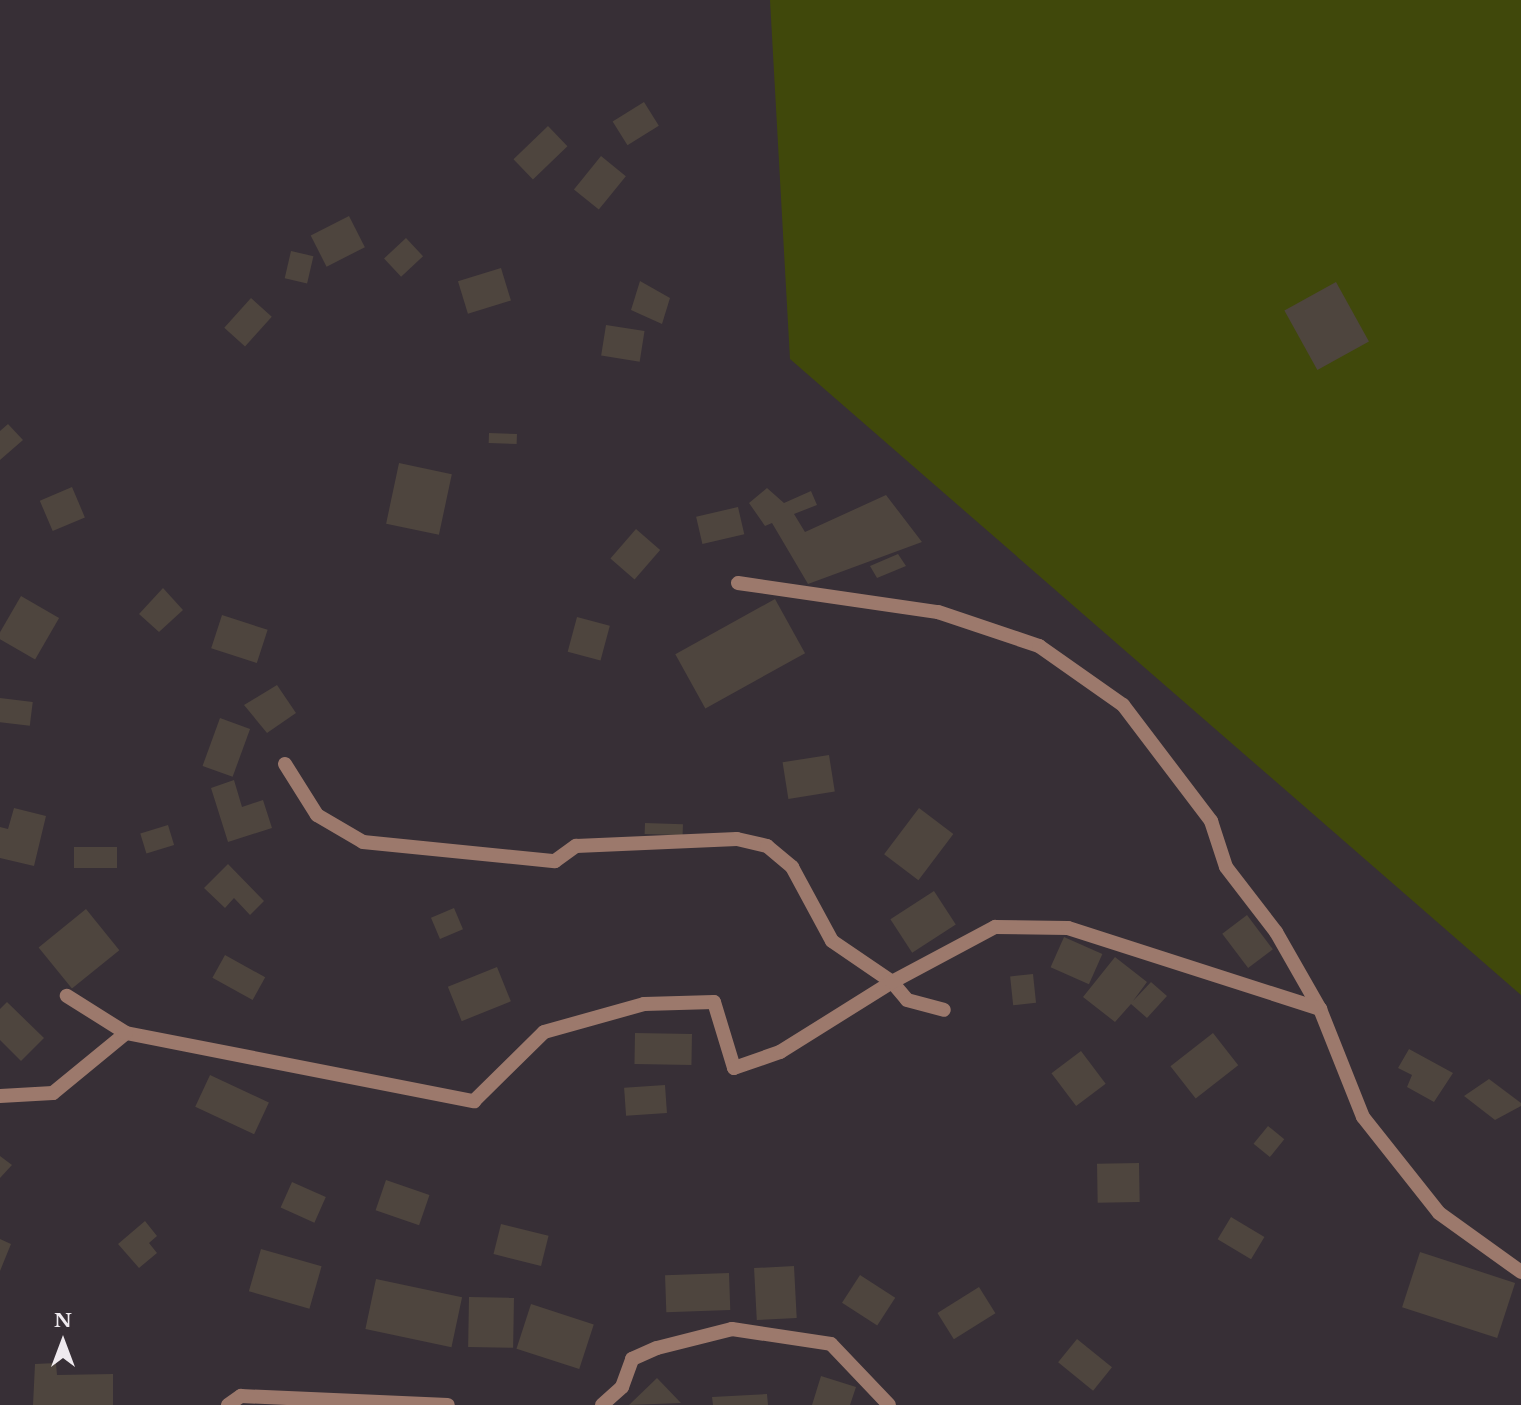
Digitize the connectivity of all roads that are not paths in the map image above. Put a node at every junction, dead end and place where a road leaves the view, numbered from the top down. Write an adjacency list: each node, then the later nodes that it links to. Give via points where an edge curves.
1 (738, 583): 5 (street, via 938,612 1039,646 1083,673 1123,705 1212,821 1226,867 1276,932)
2 (285, 764): 3 (street, via 317,815 363,842 555,861 576,846 737,839 767,846 792,867 832,941)
3 (892, 982): 5 (street, via 995,927 1068,928); 6 (street, via 907,1000); 7 (street, via 780,1052 734,1068 714,1002 631,1007 544,1032 474,1101)
4 (67, 996): 7 (street)
5 (1320, 1009): 9 (street, via 1363,1118 1440,1213)
6 (944, 1010)
7 (126, 1033): 8 (street, via 53,1093)
8 (0, 1096)
9 (1521, 1272)
10 (228, 1405): 11 (street, via 241,1396)
11 (448, 1405)
12 (602, 1405): 13 (street, via 622,1387 632,1359 732,1329 831,1344)
13 (889, 1405)

